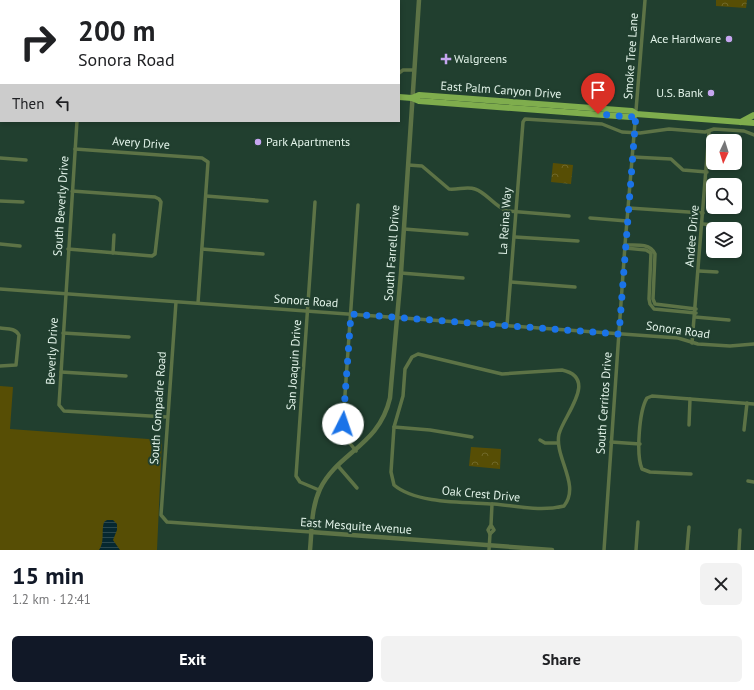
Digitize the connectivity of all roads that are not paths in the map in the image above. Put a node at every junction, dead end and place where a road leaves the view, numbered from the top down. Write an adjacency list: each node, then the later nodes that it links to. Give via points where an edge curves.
1 (419, 0): 3 (street, South Farrell Drive)
2 (645, 0): 7 (street, Smoke Tree Lane)
3 (414, 70): 4 (street, via 407,69); 6 (street, South Farrell Drive)
4 (400, 72)
5 (400, 97): 6 (main road, East Palm Canyon Drive)
6 (412, 98): 7 (main road, East Palm Canyon Drive, via 419,95 632,111); 19 (street, South Farrell Drive)
7 (636, 114): 10 (main road, East Palm Canyon Drive); 13 (street, South Cerritos Drive)
8 (754, 115): 10 (main road)
9 (77, 122): 15 (street, South Beverly Drive)
10 (741, 122): 11 (main road, East Palm Canyon Drive)
11 (754, 122)
12 (709, 132): 13 (street, via 669,129); 14 (street, via 714,129 744,131); 20 (street, Andee Drive)
13 (635, 133): 16 (street, South Cerritos Drive); 29 (street, La Reina Way, via 622,132 602,124 525,119)
14 (754, 135)
15 (75, 149): 21 (street, South Beverly Drive); 22 (street, Avery Drive, via 202,158 208,166)
16 (633, 157): 20 (street, via 671,159 683,170); 28 (street, South Cerritos Drive)
17 (0, 158): 18 (street)
18 (26, 160)
19 (408, 165): 29 (street, via 422,166 449,188 478,190 500,208); 36 (street, South Farrell Drive)
20 (707, 172): 30 (street, Andee Drive)
21 (72, 191): 44 (street, South Beverly Drive); 46 (street, via 154,197 161,202 155,254 152,256)
22 (206, 196): 24 (street); 45 (street)
23 (0, 200): 25 (street)
24 (267, 201)
25 (23, 202)
26 (315, 202): 58 (street, San Joaquin Drive)
27 (358, 205): 60 (street)
28 (629, 208): 30 (street); 33 (street, South Cerritos Drive)
29 (516, 211): 31 (street); 39 (street, La Reina Way)
30 (703, 213): 34 (street, Andee Drive)
31 (569, 216)
32 (590, 218): 33 (street)
33 (627, 221): 43 (street, South Cerritos Drive)
34 (703, 224): 35 (street); 48 (street, Andee Drive)
35 (706, 224)
36 (404, 229): 37 (street); 50 (street, South Farrell Drive)
37 (467, 234)
38 (114, 235): 46 (street)
39 (515, 238): 40 (street); 52 (street, La Reina Way)
40 (578, 241)
41 (0, 244): 42 (street)
42 (20, 246)
43 (625, 247): 59 (street, via 647,246 653,249 655,304); 66 (street, South Cerritos Drive)
44 (68, 249): 46 (street); 55 (street, South Beverly Drive)
45 (202, 249): 47 (street); 57 (street)
46 (113, 253)
47 (263, 254)
48 (699, 271): 49 (street); 59 (street, Andee Drive)
49 (717, 272)
50 (401, 273): 51 (street); 61 (street, South Farrell Drive)
51 (463, 278)
52 (511, 282): 53 (street); 63 (street, La Reina Way)
53 (575, 286)
54 (0, 289): 55 (street, Sonora Road)
55 (65, 293): 56 (street, Sonora Road); 65 (street, Beverly Drive)
56 (176, 302): 57 (street, Sonora Road); 76 (street, South Compadre Road)
57 (198, 303): 58 (street, Sonora Road)
58 (308, 311): 60 (street, Sonora Road); 91 (street, San Joaquin Drive, via 296,476 300,482)
59 (696, 313): 62 (street); 68 (street, Andee Drive)
60 (351, 314): 61 (street, Sonora Road); 85 (street, via 343,430)
61 (397, 317): 63 (street, Sonora Road); 85 (street, South Farrell Drive, via 392,388 388,406 378,427)
62 (730, 320)
63 (507, 325): 66 (street, Sonora Road)
64 (0, 328): 70 (street, via 17,331 19,335 16,365)
65 (63, 333): 67 (street); 71 (street, Beverly Drive)
66 (619, 334): 68 (street, Sonora Road, via 678,338); 82 (street, South Cerritos Drive)
67 (129, 338)
68 (692, 343): 69 (street, Sonora Road, via 730,346)
69 (754, 344)
70 (0, 366)
71 (61, 372): 72 (street); 76 (street, Beverly Drive, via 59,405 64,411)
72 (126, 376)
73 (690, 399): 74 (street); 77 (street); 84 (street, via 652,396 647,398 642,407)
74 (747, 403): 75 (street); 79 (street)
75 (754, 404)
76 (167, 418): 93 (street, South Compadre Road)
77 (689, 425)
78 (394, 427): 80 (street); 83 (street, via 403,396 405,369 412,357 418,354 502,374 562,370 570,372 578,381 579,392); 92 (street, Oak Crest Drive, via 391,472 394,485 406,492 444,502)
79 (744, 430)
80 (472, 437)
81 (540, 440): 83 (street, via 545,443)
82 (611, 442): 84 (street); 101 (street, South Cerritos Drive)
83 (558, 443): 92 (street, Oak Crest Drive, via 570,493 564,506 535,509)
84 (640, 444): 87 (street, via 640,462 645,471)
85 (356, 451): 86 (street, South Farrell Drive)
86 (338, 466): 90 (street); 91 (street, South Farrell Drive)
87 (691, 474)
88 (748, 481): 89 (street)
89 (754, 482)
90 (357, 488)
91 (319, 490): 97 (street, South Farrell Drive)
92 (492, 504): 98 (street, via 491,525 488,530)
93 (161, 515): 97 (street, East Mesquite Avenue, via 167,522)
94 (638, 522): 102 (street)
95 (689, 527): 103 (street)
96 (740, 530): 104 (street)
97 (311, 532): 98 (street, East Mesquite Avenue); 99 (street, South Farrell Drive)
98 (489, 548): 100 (street, East Mesquite Avenue)
99 (310, 550)
100 (552, 550)
101 (604, 550)
102 (636, 550)
103 (687, 550)
104 (739, 550)

